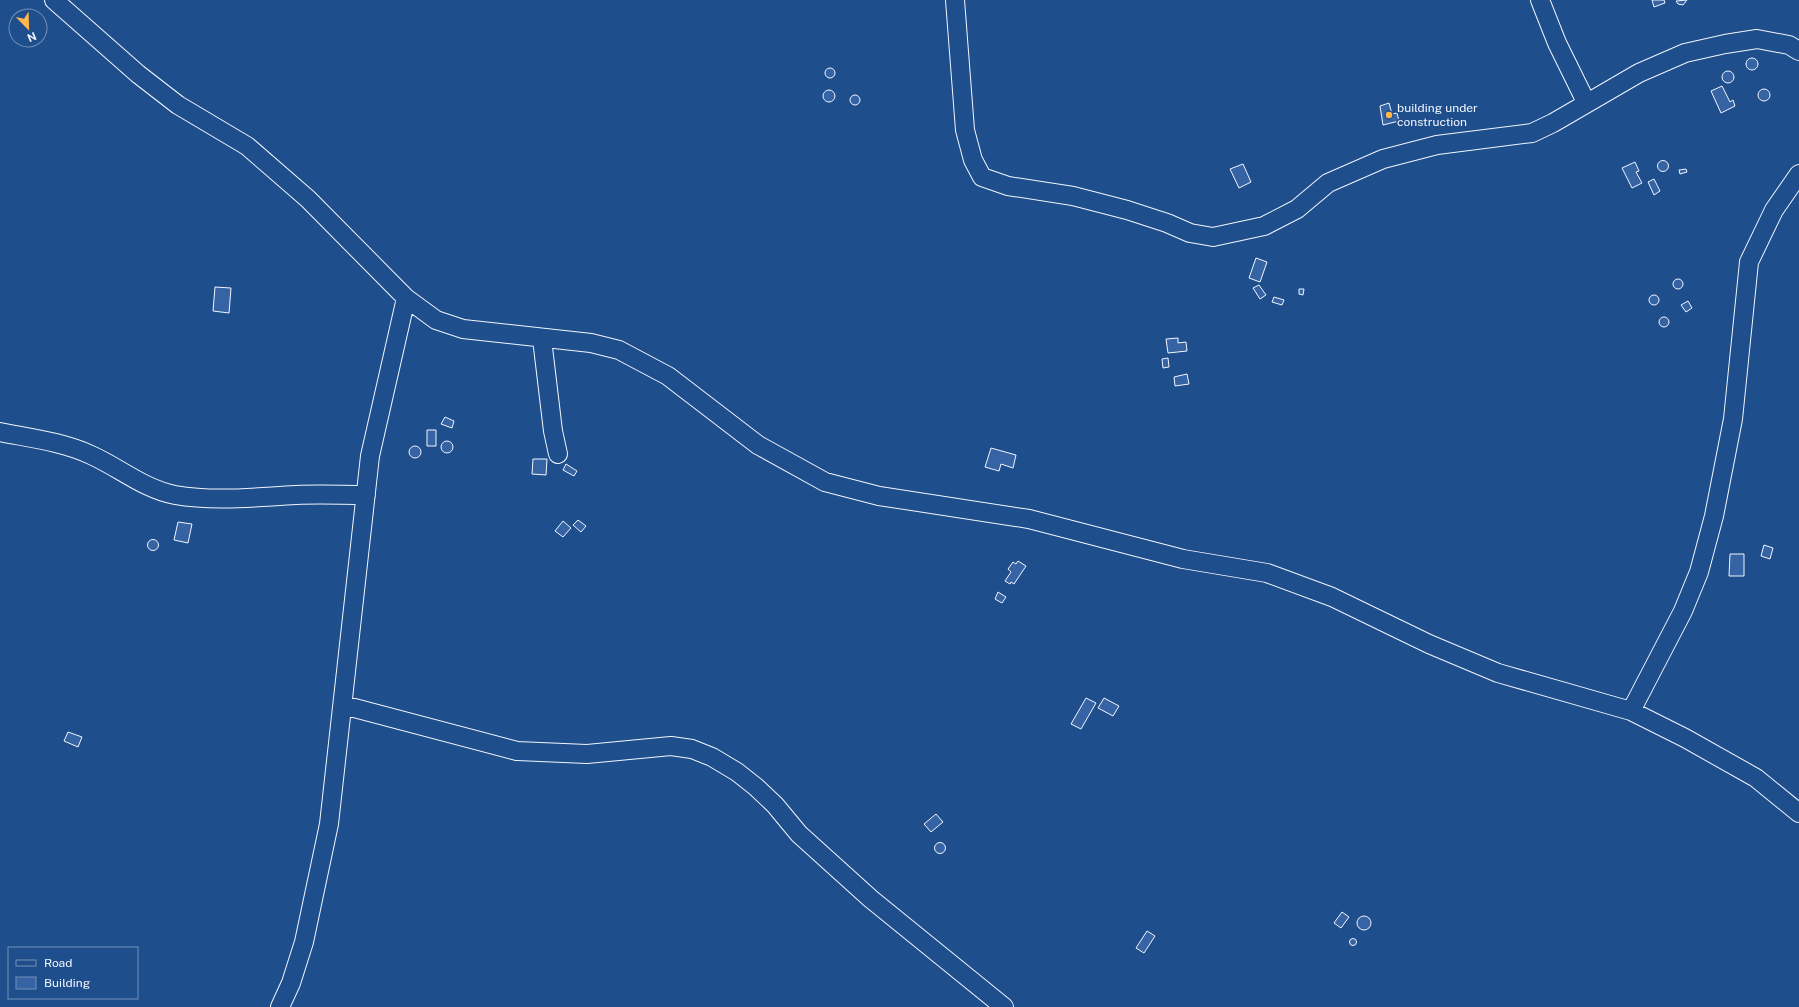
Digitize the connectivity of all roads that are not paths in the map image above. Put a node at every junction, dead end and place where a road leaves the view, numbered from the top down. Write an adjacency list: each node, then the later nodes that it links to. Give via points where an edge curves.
1 (54, 0): 7 (street, via 138,74 178,105 247,146 308,199)
2 (955, 0): 5 (street, via 966,130 973,160 982,177 1008,186 1073,196 1127,210 1213,237 1264,226 1297,209 1328,183 1383,159 1437,145 1532,133)
3 (1540, 0): 5 (street, via 1557,43)
4 (1799, 51): 5 (street, via 1789,45 1757,39 1685,53 1639,73)
5 (1586, 102)
6 (1799, 174): 13 (street, via 1774,210 1749,262 1733,419 1714,516 1699,572 1683,611)
7 (406, 298): 8 (street, via 436,320 463,329); 11 (street, via 370,456)
8 (542, 339): 10 (street); 13 (street, via 591,343 619,350 668,376 758,445 825,482 879,496 1029,520 1183,559 1268,573 1332,597 1429,644 1498,673)
9 (0, 432): 11 (street, via 51,442 90,454 149,488 175,494 236,498)
10 (558, 454)
11 (366, 495): 12 (street)
12 (342, 705): 15 (street, via 329,824 304,942 291,983); 16 (street, via 517,751 587,754 671,746 692,749 712,757 756,787 799,834 871,899)
13 (1631, 711): 14 (street, via 1756,778)
14 (1799, 813)
15 (280, 1007)
16 (1004, 1007)

